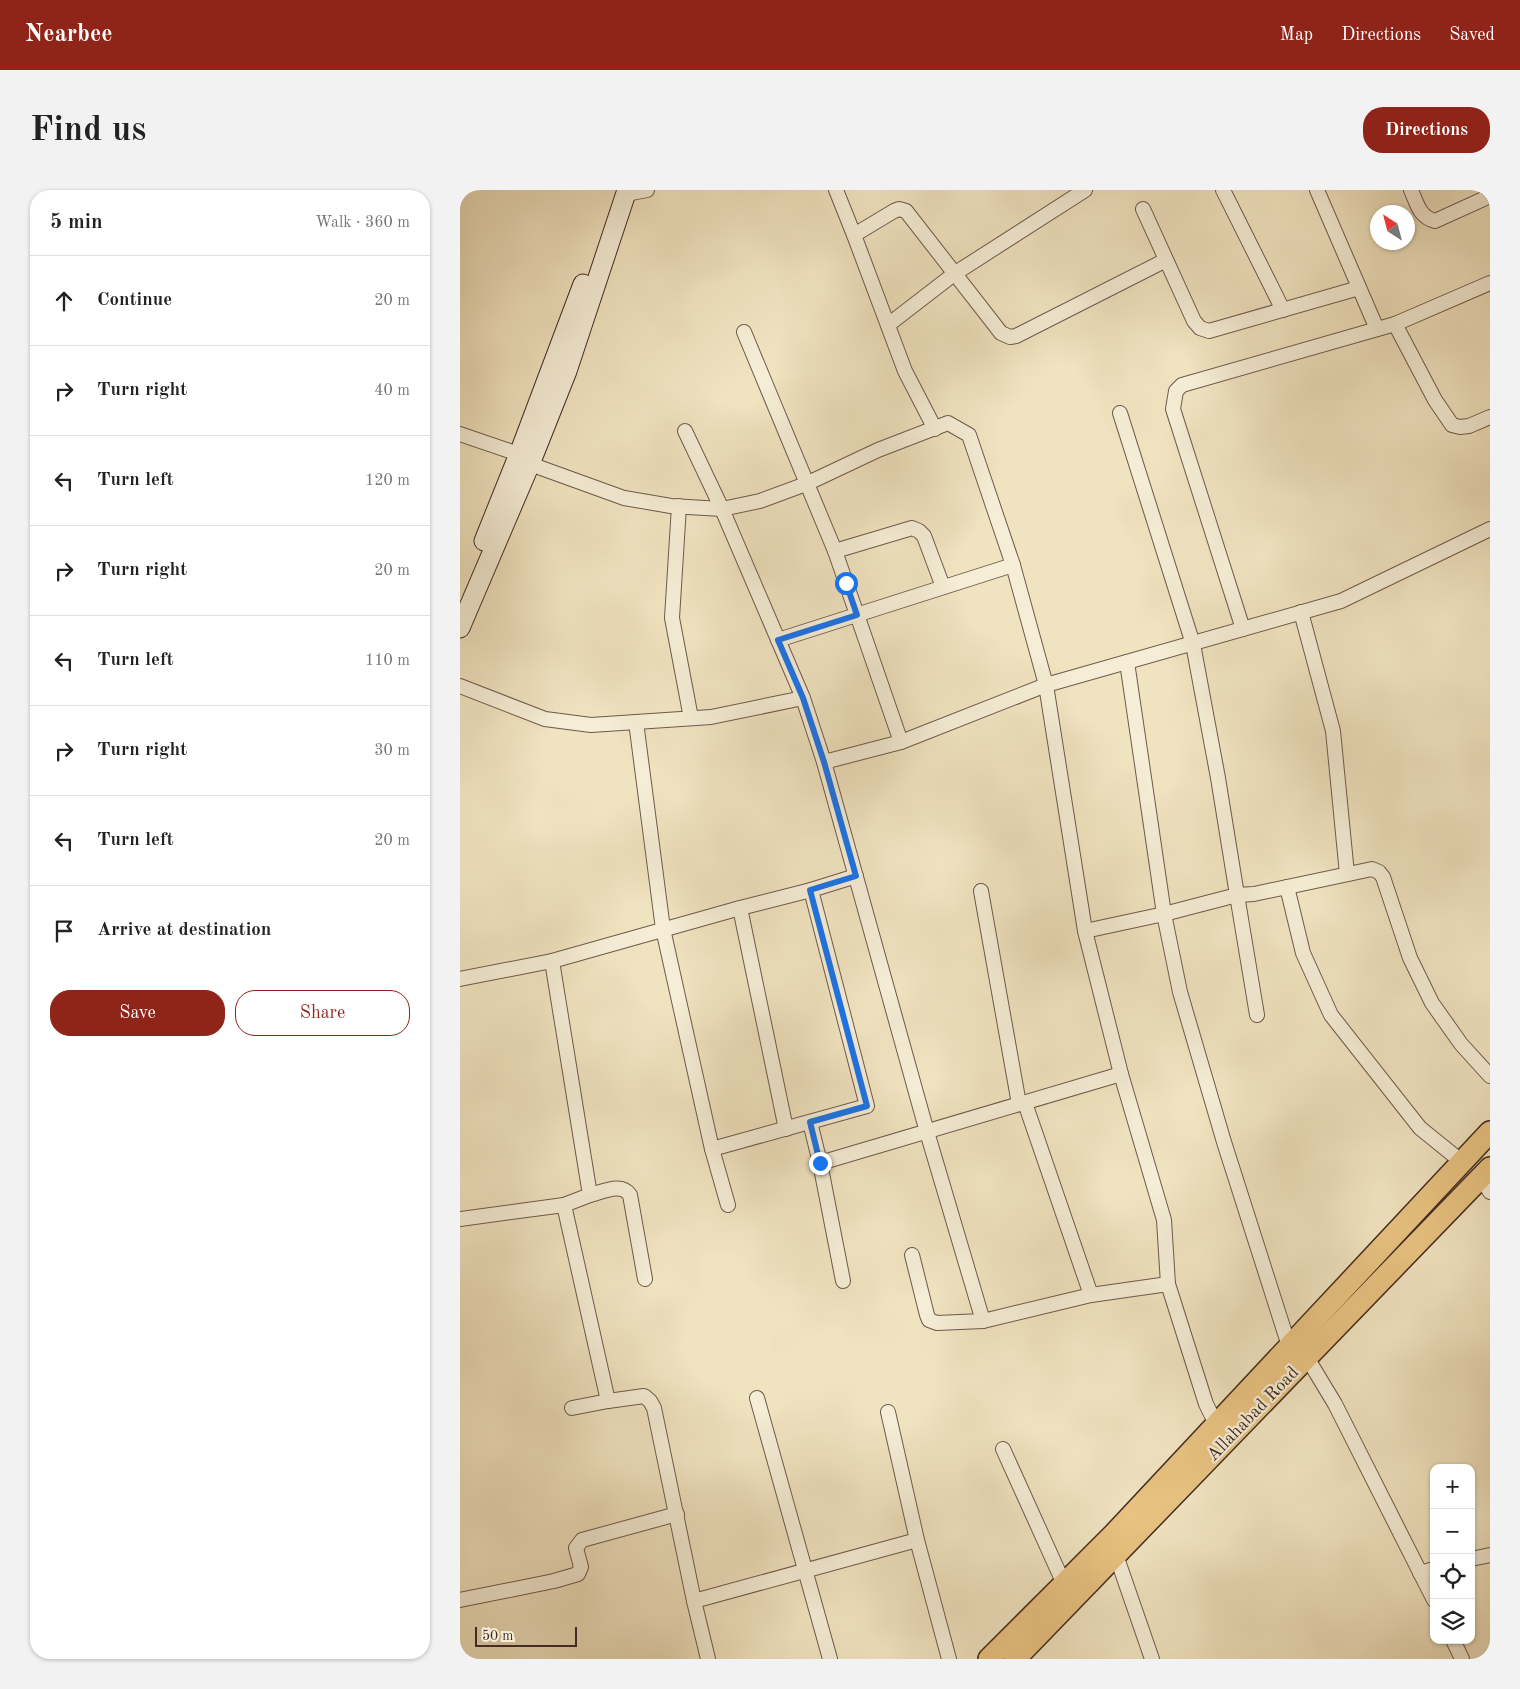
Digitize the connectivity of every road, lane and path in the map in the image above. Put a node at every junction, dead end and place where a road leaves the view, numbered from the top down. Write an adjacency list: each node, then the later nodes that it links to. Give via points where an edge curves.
1 (646, 190): 7 (street)
2 (836, 190): 10 (street)
3 (1085, 190): 12 (street)
4 (1222, 190): 15 (street)
5 (1317, 190): 14 (street)
6 (1411, 190): 8 (street, via 1422,215 1434,221)
7 (623, 191): 25 (street, via 567,371)
8 (1490, 196)
9 (1142, 209): 11 (street)
10 (854, 235): 12 (street, via 894,211 906,211); 17 (street)
11 (1166, 260): 12 (street, via 1010,337 1001,333); 15 (street, via 1200,328 1209,331)
12 (954, 274): 17 (street)
13 (1489, 286): 16 (street)
14 (1360, 288): 15 (street); 18 (street)
15 (1283, 310)
16 (1395, 324): 18 (street); 21 (street, via 1435,400 1452,424 1460,428)
17 (888, 325): 22 (street, via 905,371)
18 (1377, 329): 37 (street, via 1182,385 1176,391 1173,409)
19 (744, 332): 26 (street)
20 (1120, 413): 39 (street)
21 (1490, 417)
22 (935, 429): 26 (street, via 878,450); 31 (street, via 948,424 969,435)
23 (685, 431): 28 (street)
24 (460, 434): 25 (street)
25 (527, 459): 27 (street, via 624,498); 33 (street); 36 (street)
26 (806, 484): 28 (street, via 760,501); 30 (street)
27 (679, 506): 28 (street); 44 (street, via 672,618)
28 (722, 509): 38 (street)
29 (1490, 529): 34 (street, via 1341,601)
30 (835, 551): 32 (street, via 912,528 920,530); 35 (street)
31 (1013, 565): 32 (street); 41 (street)
32 (943, 587): 35 (street)
33 (460, 600)
34 (1301, 612): 37 (street); 48 (street, via 1333,731)
35 (857, 615): 38 (street); 46 (street)
36 (460, 628)
37 (1243, 629): 39 (street)
38 (778, 640): 43 (street)
39 (1193, 644): 40 (street); 53 (street)
40 (1126, 662): 41 (street); 55 (street)
41 (1046, 685): 46 (street); 57 (street)
42 (460, 686): 45 (street, via 545,719 591,725)
43 (803, 698): 44 (street, via 711,717); 47 (street)
44 (691, 718): 45 (street)
45 (636, 722): 56 (street)
46 (900, 742): 47 (street)
47 (824, 762): 49 (street)
48 (1347, 874): 50 (street); 62 (street, via 1372,869 1383,877 1410,958 1432,1002 1461,1044)
49 (856, 876): 51 (street); 66 (street)
50 (1287, 887): 53 (street); 69 (street, via 1303,954 1331,1015 1420,1128)
51 (810, 890): 54 (street); 64 (street, via 867,1106)
52 (981, 891): 63 (street)
53 (1237, 895): 55 (street); 60 (street)
54 (740, 908): 56 (street); 65 (street)
55 (1164, 914): 57 (street); 82 (street, via 1180,992 1224,1142)
56 (664, 929): 58 (street); 68 (street)
57 (1085, 932): 61 (street)
58 (552, 961): 59 (street); 72 (street)
59 (460, 978)
60 (1257, 1016)
61 (1121, 1074): 63 (street); 79 (street, via 1164,1220)
62 (1490, 1076)
63 (1022, 1104): 66 (street); 80 (street)
64 (810, 1122): 65 (street); 70 (street)
65 (786, 1128): 68 (street)
66 (927, 1132): 70 (street); 81 (street)
67 (1490, 1132): 69 (main road)
68 (712, 1149): 74 (street)
69 (1462, 1162): 82 (main road)
70 (820, 1163): 78 (street)
71 (1487, 1179): 82 (main road, Allahabad Road)
72 (590, 1195): 73 (street); 77 (street, via 622,1187 630,1194)
73 (564, 1205): 75 (street); 84 (street)
74 (728, 1205)
75 (460, 1219)
76 (912, 1255): 81 (street, via 929,1320 937,1323)
77 (645, 1279)
78 (843, 1281)
79 (1168, 1284): 80 (street); 87 (street, via 1206,1404)
80 (1090, 1295): 81 (street)
81 (983, 1321)
82 (1297, 1348): 87 (main road, Allahabad Road); 96 (street, via 1335,1404)
83 (757, 1398): 95 (street)
84 (608, 1401): 85 (street); 89 (street, via 644,1396 650,1401)
85 (572, 1408)
86 (888, 1412): 90 (street)
87 (1223, 1431): 91 (main road, Allahabad Road); 97 (main road)
88 (1003, 1449): 97 (street)
89 (677, 1514): 99 (street, via 582,1540 576,1548 581,1567 578,1574); 100 (street)
90 (917, 1540): 95 (street); 104 (street)
91 (1116, 1555): 106 (main road, Allahabad Road); 107 (street)
92 (1490, 1555): 93 (street)
93 (1475, 1559)
94 (1430, 1570): 96 (street)
95 (805, 1571): 100 (street); 103 (street)
96 (1420, 1572): 98 (street)
97 (1064, 1584): 105 (main road)
98 (1434, 1599)
99 (460, 1600)
100 (694, 1601): 102 (street)
101 (1455, 1644): 108 (street)
102 (708, 1659)
103 (830, 1659)
104 (949, 1659)
105 (989, 1659)
106 (1015, 1659)
107 (1152, 1659)
108 (1462, 1659)

